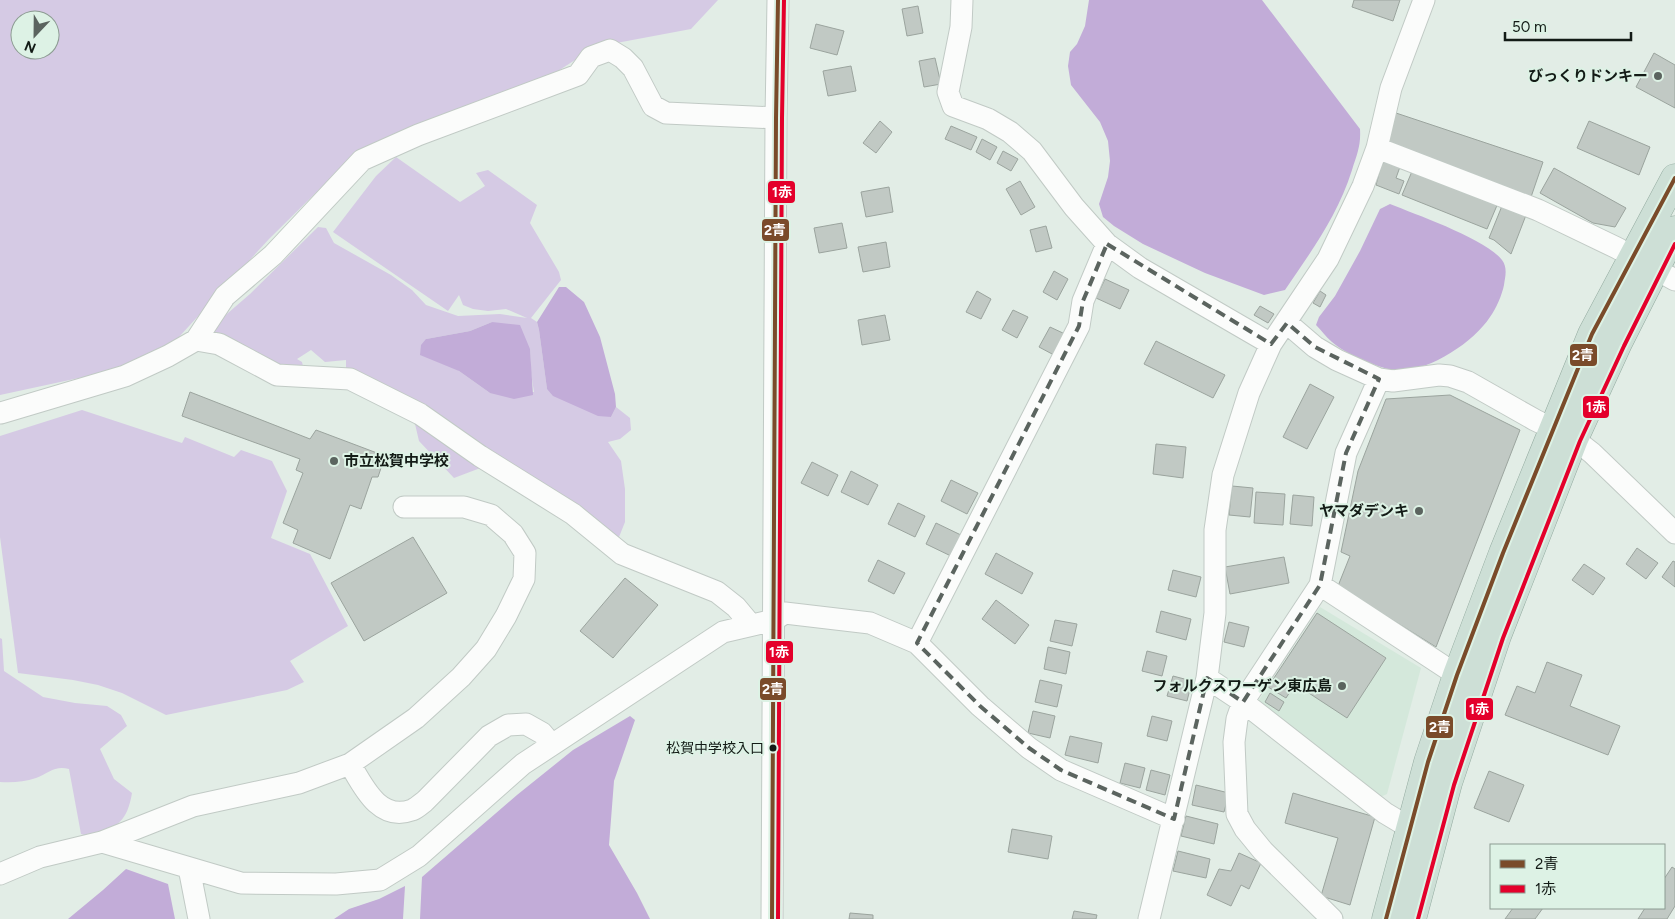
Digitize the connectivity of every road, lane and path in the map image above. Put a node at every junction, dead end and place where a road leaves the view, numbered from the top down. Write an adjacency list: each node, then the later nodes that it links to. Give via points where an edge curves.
1 (778, 0): 4 (street)
2 (962, 0): 8 (street, via 961,27 948,92 953,106 988,119 1032,151)
3 (1424, 0): 5 (street, via 1391,88)
4 (776, 118): 11 (street, via 666,113 653,106 633,68 623,58 610,50 591,57 578,75 418,135 362,160 273,255 226,296); 19 (street)
5 (1378, 148): 9 (street, via 1538,210); 10 (street, via 1328,259)
6 (1675, 178): 9 (highway)
7 (1675, 230): 9 (highway)
8 (1107, 244): 12 (street, via 1140,268); 21 (street, via 1083,301 1079,326)
9 (1654, 269): 15 (highway, via 1618,343)
10 (1286, 323): 12 (street); 13 (street, via 1315,347)
11 (196, 340): 14 (street, via 125,376); 20 (street, via 219,344 277,375 350,379 420,414 573,514 622,554 717,592)
12 (1271, 344): 23 (street, via 1249,393 1223,475 1214,530 1215,614)
13 (1379, 380): 15 (street, via 1393,382 1450,376 1468,382); 18 (street, via 1346,453)
14 (1, 413)
15 (1563, 434): 17 (street, via 1592,453); 22 (highway, via 1503,553); 37 (highway, via 1448,783)
16 (404, 507): 26 (street, via 464,507 491,516 513,534 525,553 524,579 486,649 461,677 416,718)
17 (1675, 533)
18 (1320, 585): 22 (street); 24 (street)
19 (774, 620): 20 (street); 21 (street, via 786,613 870,623); 33 (street)
20 (751, 624): 25 (street, via 723,632)
21 (917, 643): 27 (street, via 980,706 1029,748 1061,770)
22 (1457, 675): 28 (highway)
23 (1207, 678): 24 (street); 27 (street)
24 (1243, 702): 28 (street, via 1385,813); 35 (street, via 1234,742 1237,814 1263,851)
25 (552, 745): 26 (street, via 542,733 526,724 508,724 489,736 425,801 413,810 398,812 381,808); 30 (street, via 523,764 419,856 380,880 336,884 241,883)
26 (350, 764): 29 (street, via 300,783 193,806)
27 (1174, 819): 34 (street)
28 (1410, 828): 36 (highway)
29 (102, 842): 30 (street); 31 (street, via 40,856)
30 (188, 868): 32 (street)
31 (0, 874)
32 (199, 919)
33 (772, 919)
34 (1149, 919)
35 (1332, 919)
36 (1386, 919)
37 (1412, 919)

